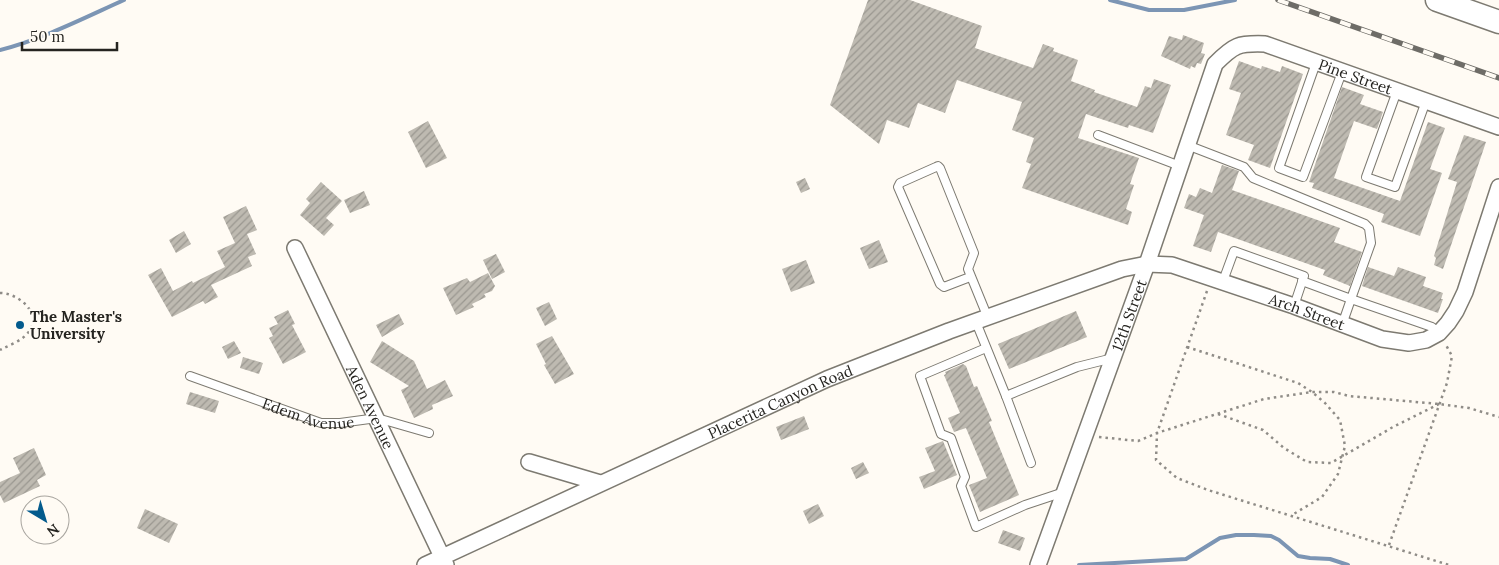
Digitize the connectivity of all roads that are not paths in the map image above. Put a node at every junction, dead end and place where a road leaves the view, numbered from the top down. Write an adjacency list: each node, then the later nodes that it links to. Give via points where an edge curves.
1 (1436, 0): 2 (main road)
2 (1467, 5): 3 (main road)
3 (1499, 22)
4 (1316, 63): 5 (street, Pine Street, via 1265,44 1246,44 1231,48); 6 (street, Pine Street); 6 (lane, via 1279,168 1303,177)
5 (1215, 64): 11 (street, 12th Street)
6 (1342, 72): 7 (street, Pine Street)
7 (1397, 91): 8 (street, Pine Street); 8 (lane, via 1366,177 1395,187)
8 (1426, 101): 9 (street, Pine Street)
9 (1499, 127)
10 (1098, 135): 12 (lane)
11 (1187, 145): 12 (street, 12th Street); 19 (lane, via 1244,167 1253,178 1365,224 1371,243)
12 (1180, 166): 15 (street, 12th Street)
13 (1499, 187): 23 (street, via 1464,292 1456,311)
14 (295, 248): 28 (street, Aden Avenue)
15 (1147, 264): 17 (street, Arch Street, via 1172,265); 21 (street, Placerita Canyon Road, via 1122,269); 25 (street, 12th Street)
16 (970, 277): 16 (lane, via 968,269 974,253 940,168 938,166 900,183 898,187 940,284 944,287); 21 (lane)
17 (1217, 279): 18 (lane, via 1234,251 1304,276); 20 (street, Arch Street)
18 (1302, 281): 19 (lane); 20 (lane)
19 (1351, 299): 22 (lane); 23 (lane, via 1432,327)
20 (1294, 306): 22 (street, Arch Street)
21 (982, 320): 24 (lane); 32 (street, Placerita Canyon Road, via 826,379)
22 (1342, 325): 23 (street, Arch Street, via 1382,339 1409,343 1426,340)
23 (1439, 333)
24 (986, 348): 27 (lane); 33 (lane, via 920,376 941,434 951,438 965,477 961,486 976,527)
25 (1113, 358): 27 (lane, via 1077,367); 33 (street, 12th Street)
26 (190, 376): 28 (lane, Edem Avenue, via 321,423 340,424)
27 (1006, 396): 31 (lane)
28 (377, 418): 29 (lane, Edem Avenue); 34 (street, Aden Avenue)
29 (429, 433)
30 (529, 462): 32 (street)
31 (1031, 463)
32 (600, 483): 34 (street, Placerita Canyon Road)
33 (1064, 492): 36 (street, 12th Street)
34 (444, 561): 35 (street, Placerita Canyon Road)
35 (425, 565)
36 (1038, 565)

